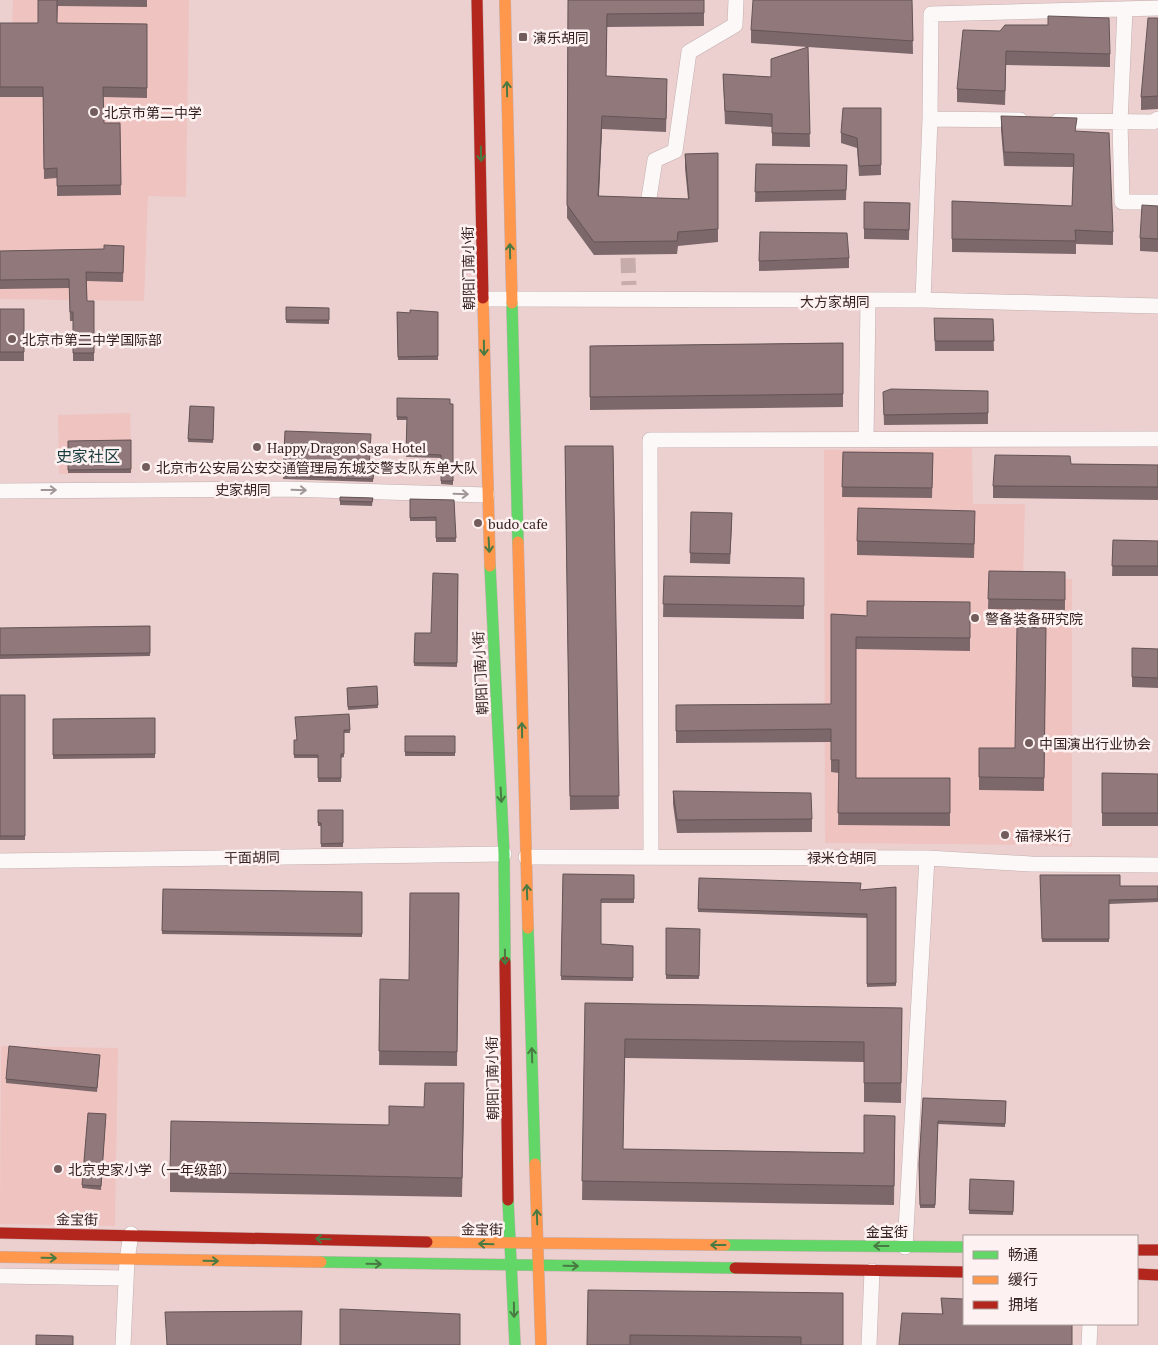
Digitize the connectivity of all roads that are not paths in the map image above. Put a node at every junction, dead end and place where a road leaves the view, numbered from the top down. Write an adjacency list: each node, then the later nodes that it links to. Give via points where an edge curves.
1 (478, 0): 11 (main road, 朝阳门南小街, one-way to 11)
2 (505, 0): 12 (main road, one-way to 2)
3 (736, 0): 9 (street, via 735,25 689,52 675,151 655,160)
4 (1126, 8): 5 (street); 6 (street, via 931,14); 8 (street)
5 (1158, 8)
6 (930, 119): 8 (street); 13 (street)
7 (1158, 119): 8 (street, via 1153,122)
8 (1120, 122): 10 (street, via 1122,202)
9 (649, 198)
10 (1158, 202)
11 (484, 299): 12 (street, 大方家胡同); 19 (main road, 朝阳门南小街, one-way to 19)
12 (511, 300): 14 (street, 大方家胡同, via 628,293); 21 (main road, one-way to 12)
13 (923, 300): 14 (street, 大方家胡同); 15 (street, 大方家胡同)
14 (868, 301): 17 (street)
15 (1158, 306)
16 (1158, 439): 17 (street)
17 (866, 440): 22 (street, via 650,440)
18 (0, 491): 19 (street, 史家胡同, one-way to 19, via 285,489)
19 (487, 495): 20 (main road, 朝阳门南小街, one-way to 20)
20 (504, 854): 24 (street, 干面胡同); 28 (main road, 朝阳门南小街, one-way to 28)
21 (526, 857): 22 (street, 禄米仓胡同); 29 (main road, one-way to 21)
22 (651, 857): 23 (street, 禄米仓胡同)
23 (927, 858): 25 (street, 禄米仓胡同, via 1031,864); 30 (street)
24 (0, 861)
25 (1158, 865)
26 (0, 1233): 27 (main road, 金宝街)
27 (131, 1234): 28 (main road, 金宝街, one-way to 27); 35 (street)
28 (509, 1244): 29 (main road, 金宝街); 37 (main road, 朝阳门南小街)
29 (538, 1244): 30 (main road, 金宝街, one-way to 29); 36 (main road)
30 (905, 1246): 31 (main road, 金宝街)
31 (963, 1247)
32 (1138, 1250): 33 (main road)
33 (1158, 1250)
34 (0, 1257): 35 (main road, one-way to 35)
35 (127, 1260): 37 (main road, one-way to 37); 43 (street)
36 (537, 1266): 37 (main road); 38 (main road, one-way to 38); 47 (main road)
37 (513, 1267): 46 (main road, 朝阳门南小街, one-way to 46)
38 (872, 1270): 39 (main road); 48 (street)
39 (963, 1272)
40 (1138, 1274): 41 (main road)
41 (1158, 1275)
42 (0, 1276): 43 (street)
43 (126, 1278): 45 (street)
44 (1090, 1325): 49 (street)
45 (123, 1345)
46 (515, 1345)
47 (541, 1345)
48 (869, 1345)
49 (1090, 1345)

